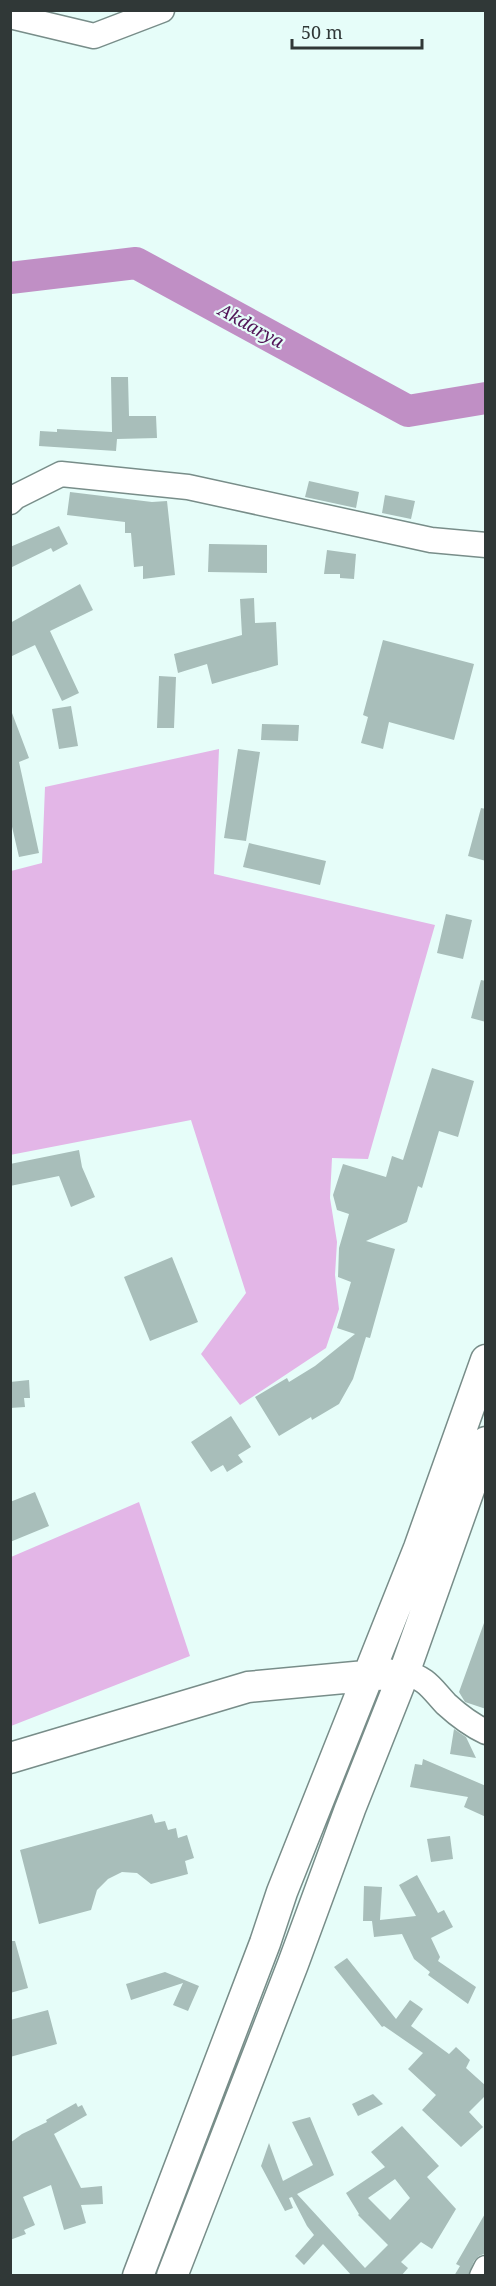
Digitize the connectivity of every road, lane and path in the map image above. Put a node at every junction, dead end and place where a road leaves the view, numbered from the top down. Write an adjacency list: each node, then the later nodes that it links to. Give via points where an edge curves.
1 (162, 10): 2 (street, via 94,36)
2 (10, 16)
3 (10, 502): 4 (street, via 61,474 188,487 431,540)
4 (486, 545)
5 (486, 1360): 8 (main road, via 419,1548)
6 (486, 1442): 7 (main road)
7 (404, 1673): 8 (main road); 9 (street, via 424,1680 447,1705); 13 (main road)
8 (368, 1674): 10 (main road, via 248,1687); 12 (main road)
9 (486, 1732)
10 (10, 1758)
11 (486, 2268): 14 (street)
12 (138, 2276)
13 (172, 2276)
14 (482, 2276)

